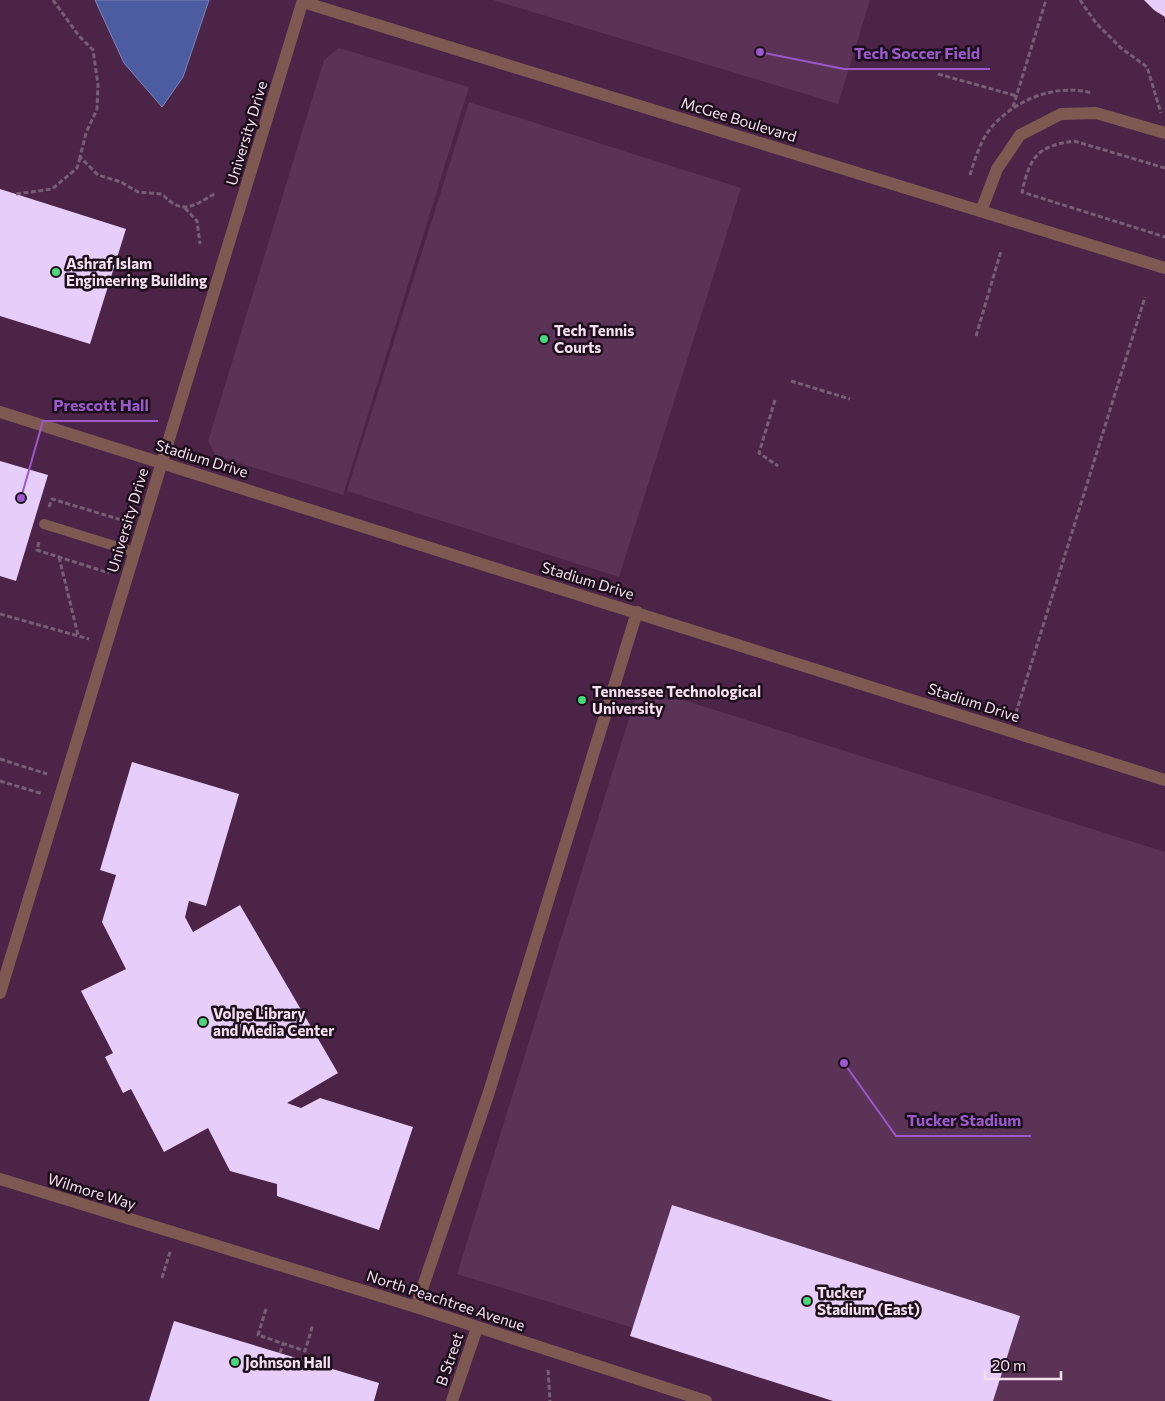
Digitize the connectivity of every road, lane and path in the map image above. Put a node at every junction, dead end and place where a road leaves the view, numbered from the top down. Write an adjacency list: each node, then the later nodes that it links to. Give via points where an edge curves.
1 (53, 0): 12 (path, via 93,50 98,85 97,109)
2 (1046, 0): 8 (path)
3 (1080, 0): 6 (path)
4 (1088, 0): 6 (path)
5 (303, 1): 17 (street, McGee Boulevard); 28 (street, University Drive)
6 (1082, 4): 10 (path, via 1121,48 1147,67)
7 (938, 74): 8 (path)
8 (1017, 96): 9 (path)
9 (1013, 108)
10 (1161, 113)
11 (1165, 133): 17 (street, via 1096,113 1061,114 1020,134 997,169)
12 (80, 157): 15 (path, via 77,168 52,189); 16 (path, via 98,175 121,182 138,192 162,194 173,206)
13 (1165, 168): 18 (path, via 1074,141 1062,143 1046,147 1036,157 1026,172 1022,192)
14 (216, 193): 16 (path)
15 (16, 194)
16 (185, 208): 19 (path, via 197,220)
17 (981, 211): 21 (street, McGee Boulevard)
18 (1165, 237)
19 (200, 244)
20 (1002, 251): 23 (path)
21 (1165, 268)
22 (1145, 297): 39 (path)
23 (976, 336)
24 (791, 381): 25 (path)
25 (850, 399)
26 (775, 400): 29 (path, via 759,453)
27 (0, 412): 28 (street, Stadium Drive)
28 (162, 462): 34 (street, University Drive); 37 (street, Stadium Drive)
29 (778, 466)
30 (52, 499): 31 (path)
31 (114, 518)
32 (44, 524): 34 (lane)
33 (37, 550): 35 (path)
34 (134, 552): 41 (street, University Drive)
35 (59, 557): 36 (path); 38 (path, via 78,635)
36 (98, 569)
37 (637, 612): 42 (street, Stadium Drive); 49 (street, via 489,1092)
38 (0, 614)
39 (1016, 716)
40 (0, 759): 41 (path)
41 (64, 780): 44 (street, University Drive)
42 (1165, 780)
43 (0, 781): 44 (path)
44 (58, 798): 45 (street, University Drive)
45 (0, 992)
46 (0, 1179): 47 (street, Wilmore Way)
47 (175, 1233): 48 (path); 49 (street, North Peachtree Avenue)
48 (162, 1278)
49 (416, 1307): 52 (street, North Peachtree Avenue)
50 (266, 1309): 53 (path, via 258,1335)
51 (313, 1324): 53 (path, via 305,1352)
52 (477, 1328): 54 (street, North Peachtree Avenue); 56 (street, B Street)
53 (283, 1344): 55 (path)
54 (546, 1350): 57 (path); 58 (street, North Peachtree Avenue)
55 (280, 1353)
56 (452, 1401)
57 (550, 1401)
58 (706, 1401)

